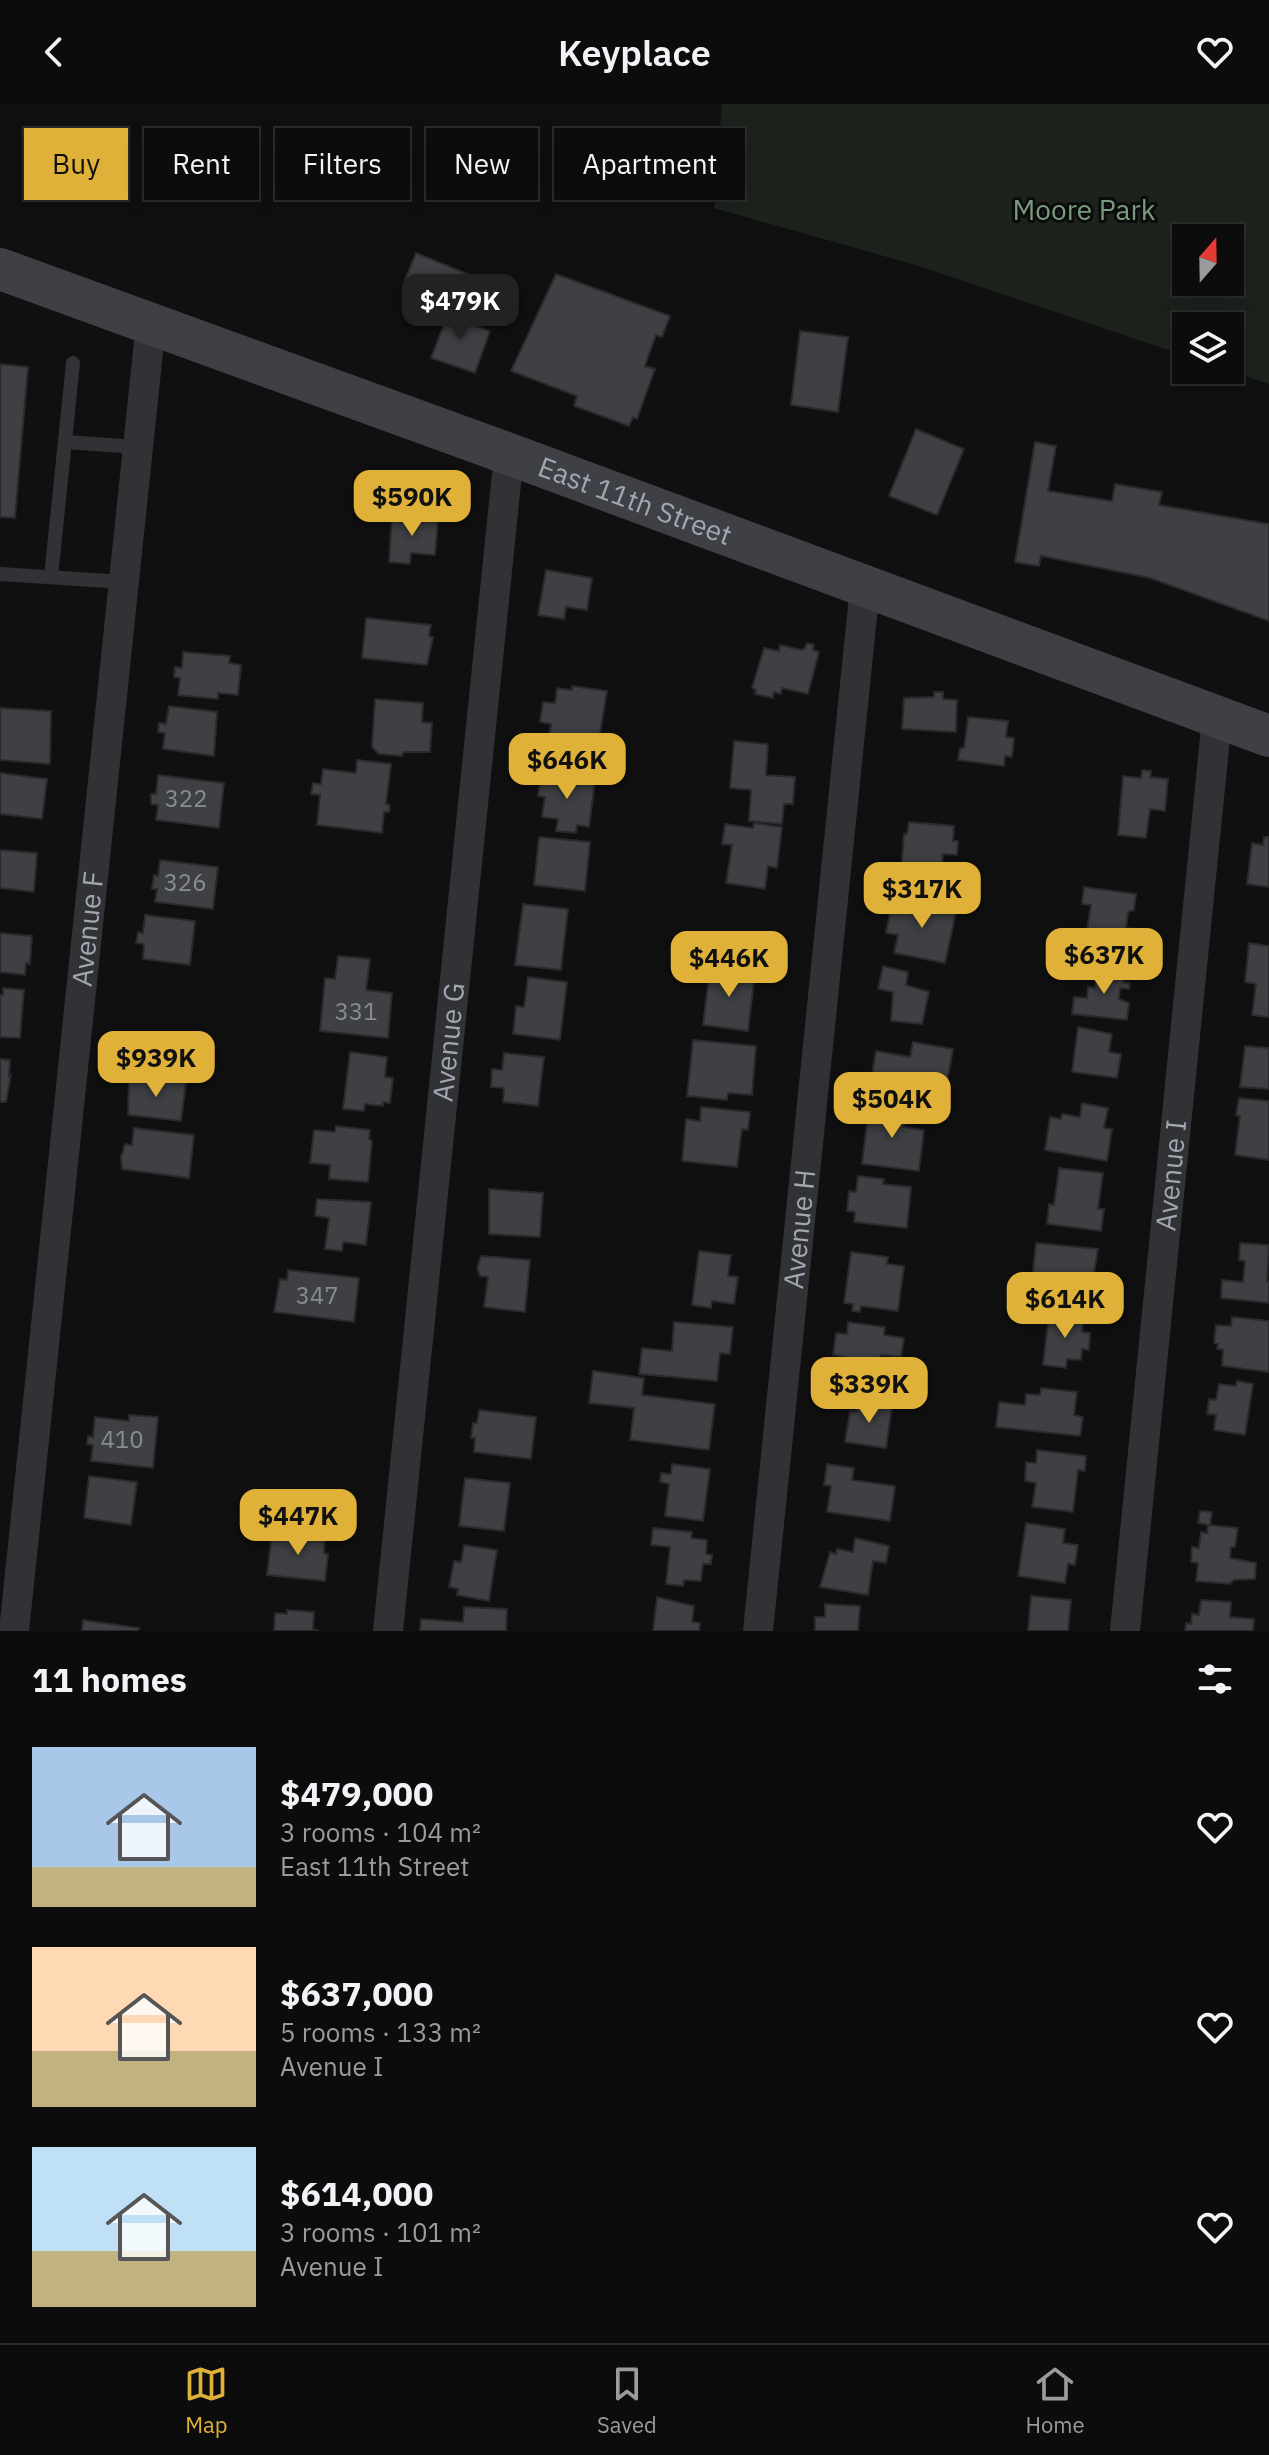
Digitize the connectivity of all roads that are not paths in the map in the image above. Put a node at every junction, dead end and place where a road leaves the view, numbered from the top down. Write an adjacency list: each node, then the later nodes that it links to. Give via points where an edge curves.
1 (0, 269): 2 (street, East 11th Street)
2 (151, 323): 5 (street, Avenue F); 6 (street, East 11th Street)
3 (73, 363): 4 (lane)
4 (65, 442): 5 (lane); 8 (lane)
5 (138, 447): 9 (street, Avenue F)
6 (509, 454): 10 (street, East 11th Street); 14 (street, Avenue G)
7 (0, 574): 8 (lane)
8 (51, 577): 9 (lane)
9 (124, 582): 13 (street, Avenue F)
10 (865, 587): 11 (street, East 11th Street); 15 (street, Avenue H)
11 (1217, 718): 12 (street, East 11th Street); 16 (street, Avenue I)
12 (1269, 736)
13 (14, 1631)
14 (388, 1631)
15 (758, 1631)
16 (1125, 1631)

